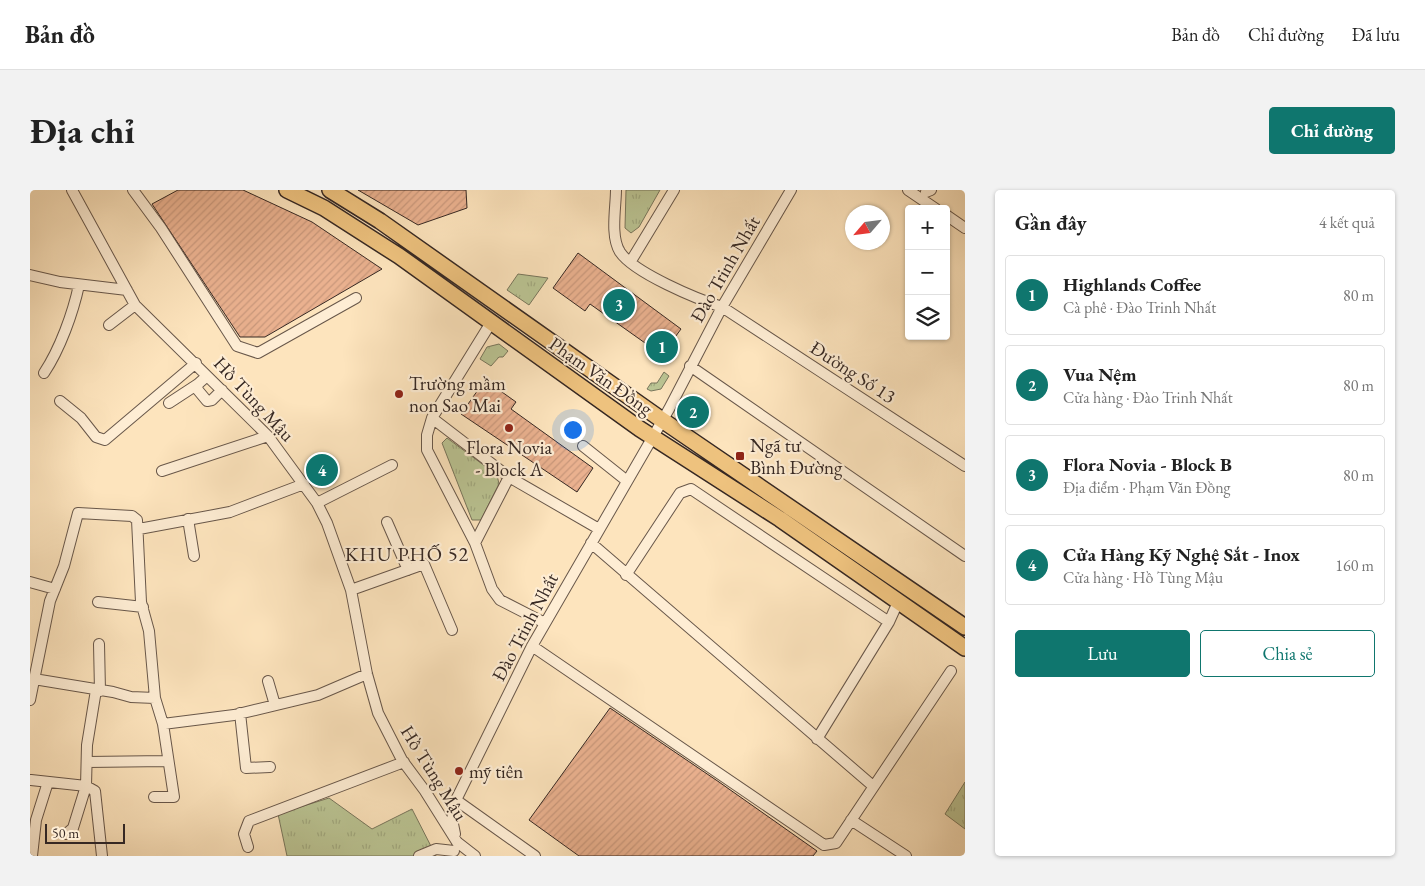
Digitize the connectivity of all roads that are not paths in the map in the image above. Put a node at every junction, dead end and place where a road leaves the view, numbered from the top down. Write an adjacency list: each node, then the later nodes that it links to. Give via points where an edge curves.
1 (72, 190): 15 (street, Hồ Tùng Mậu)
2 (133, 190): 16 (street, via 162,228 237,346 258,353)
3 (287, 190): 19 (highway, Phạm Văn Đồng, via 324,208)
4 (330, 190): 30 (highway, Phạm Văn Đồng, via 380,221)
5 (616, 190): 12 (street, Đường Số 13, via 615,234 620,251)
6 (674, 190): 12 (street)
7 (791, 190): 18 (street, Đào Trinh Nhất)
8 (921, 192): 9 (street)
9 (932, 205)
10 (950, 218): 11 (street)
11 (965, 228)
12 (631, 261): 18 (street, Đường Số 13, via 649,275 697,299)
13 (30, 275): 14 (street)
14 (79, 285): 15 (street); 23 (street, via 53,360)
15 (126, 290): 17 (street, Hồ Tùng Mậu)
16 (356, 298)
17 (135, 305): 20 (street); 21 (street, Hồ Tùng Mậu)
18 (722, 307): 22 (street, Đào Trinh Nhất); 35 (street, Đường Số 13)
19 (492, 321): 29 (street); 32 (highway, Phạm Văn Đồng)
20 (109, 325)
21 (196, 363): 24 (street, Hồ Tùng Mậu); 27 (street, via 105,440 96,437)
22 (690, 366): 30 (street, Đào Trinh Nhất); 48 (street)
23 (44, 373)
24 (208, 376): 25 (street); 26 (street, Hồ Tùng Mậu)
25 (198, 384): 26 (street, via 197,389 207,401); 28 (street)
26 (222, 390): 31 (street, Hồ Tùng Mậu)
27 (60, 400)
28 (169, 403)
29 (432, 418): 37 (street); 46 (street, via 427,450)
30 (662, 420): 32 (street, Đào Trinh Nhất); 59 (highway, Phạm Văn Đồng)
31 (268, 436): 36 (street); 39 (street, Hồ Tùng Mậu)
32 (652, 436): 38 (street, Đào Trinh Nhất); 55 (highway, Phạm Văn Đồng, via 773,514)
33 (582, 446): 38 (street)
34 (392, 465): 40 (street)
35 (965, 466)
36 (162, 471)
37 (509, 477): 44 (street); 46 (street)
38 (627, 481): 44 (street, Đào Trinh Nhất)
39 (304, 484): 40 (street, Hồ Tùng Mậu); 41 (street, via 230,512)
40 (317, 503): 53 (street, Hồ Tùng Mậu)
41 (188, 519): 43 (street); 47 (street)
42 (387, 522): 49 (street)
43 (139, 528): 52 (street, via 132,516 78,513); 56 (street)
44 (599, 529): 45 (street, Đào Trinh Nhất)
45 (591, 543): 50 (street); 58 (street, Đào Trinh Nhất)
46 (475, 544): 58 (street, via 492,589 500,600)
47 (194, 556)
48 (965, 556)
49 (408, 570): 53 (street); 60 (street, via 424,564)
50 (626, 575): 57 (street, via 680,493 691,488); 75 (street)
51 (30, 582): 52 (street)
52 (55, 589): 64 (street)
53 (351, 590): 66 (street, Hồ Tùng Mậu)
54 (98, 602): 56 (street)
55 (898, 602): 57 (street); 63 (highway, Phạm Văn Đồng)
56 (143, 607): 70 (street)
57 (889, 622): 75 (street)
58 (545, 623): 62 (street, Đào Trinh Nhất)
59 (965, 627)
60 (452, 630)
61 (99, 644): 69 (street)
62 (532, 646): 85 (street, Đào Trinh Nhất); 86 (street, via 824,845 836,843)
63 (965, 648)
64 (34, 663): 67 (street)
65 (951, 671): 83 (street)
66 (367, 674): 72 (street, via 318,695); 78 (street, Hồ Tùng Mậu, via 378,713)
67 (34, 679): 69 (street); 71 (street)
68 (268, 682): 72 (street)
69 (98, 690): 70 (street); 77 (street, via 87,745)
70 (155, 698): 74 (street)
71 (30, 700)
72 (275, 705): 73 (street)
73 (240, 713): 74 (street); 79 (street, via 246,768)
74 (163, 724): 76 (street)
75 (817, 738): 83 (street)
76 (167, 760): 77 (street); 84 (street, via 174,797)
77 (87, 762): 82 (street)
78 (404, 762): 88 (street, via 249,821 244,834); 89 (street, Hồ Tùng Mậu)
79 (270, 767)
80 (30, 781): 81 (street)
81 (48, 782): 82 (street); 90 (street, via 36,820)
82 (86, 786): 87 (street, via 73,828); 91 (street, via 95,791)
83 (873, 786): 86 (street)
84 (154, 797)
85 (456, 800): 89 (street, Đào Trinh Nhất, via 452,819); 94 (street)
86 (851, 820): 95 (street)
87 (66, 834)
88 (248, 847)
89 (454, 850): 92 (street, via 436,849); 93 (street, Hồ Tùng Mậu)
90 (32, 856)
91 (102, 856)
92 (419, 856)
93 (474, 856)
94 (535, 856)
95 (906, 856)

